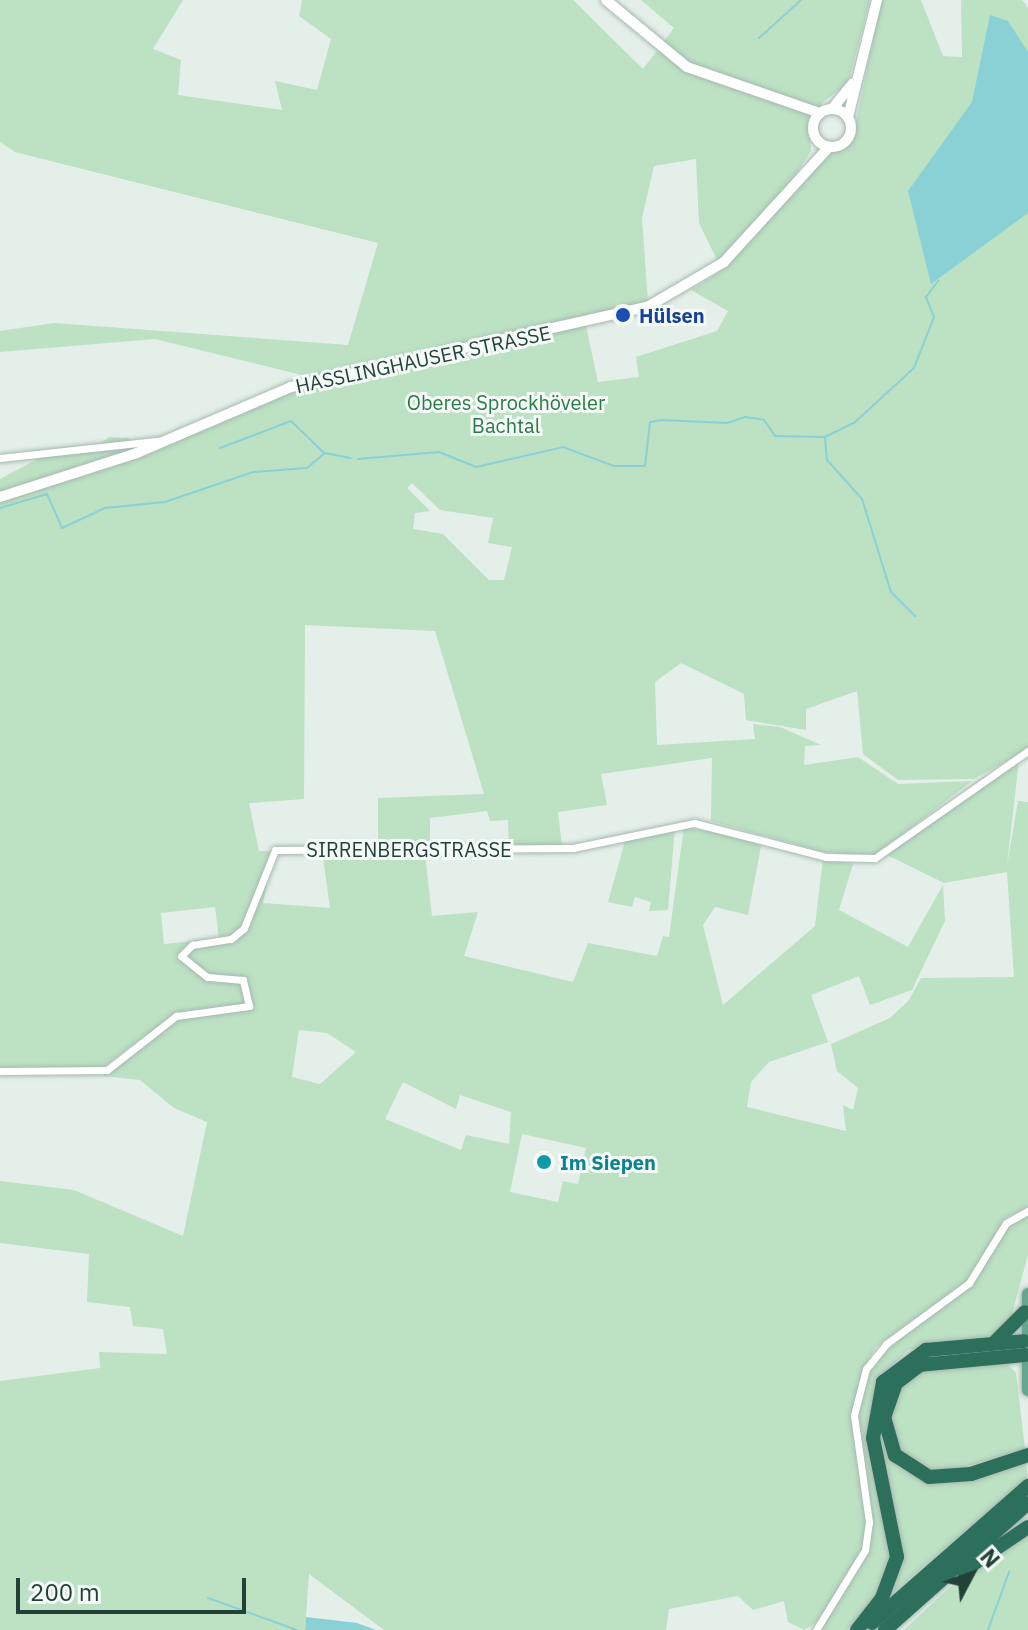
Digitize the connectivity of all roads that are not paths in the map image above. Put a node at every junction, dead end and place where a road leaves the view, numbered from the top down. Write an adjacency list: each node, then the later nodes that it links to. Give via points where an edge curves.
1 (606, 0): 4 (main road, via 687,67)
2 (877, 0): 3 (main road)
3 (855, 81): 5 (main road); 7 (main road)
4 (792, 108): 6 (main road); 8 (main road)
5 (832, 109): 6 (main road); 7 (main road)
6 (820, 113): 8 (main road)
7 (848, 117): 10 (main road, via 849,138)
8 (813, 124): 9 (main road)
9 (816, 138): 10 (main road); 11 (main road, HASSLINGHAUSER STRASSE)
10 (829, 147): 11 (main road, HASSLINGHAUSER STRASSE)
11 (809, 167): 12 (main road, HASSLINGHAUSER STRASSE, via 724,262 649,306 300,384)
12 (168, 440): 13 (street); 14 (main road, HASSLINGHAUSER STRASSE)
13 (0, 458)
14 (0, 497)
15 (1028, 751): 16 (street, SIRRENBERGSTRASSE, via 875,858 826,857 694,823 573,848 275,850 244,928 231,939 192,945 181,956 207,977 243,980 249,1006 176,1016 107,1070)
16 (0, 1071)
17 (1028, 1211): 27 (street, via 1007,1222 969,1283 886,1344 866,1369 854,1415 869,1522 865,1550)
18 (1028, 1294): 19 (main road)
19 (1025, 1312): 20 (highway); 21 (main road)
20 (993, 1344): 21 (highway); 28 (highway, via 923,1351 895,1366 880,1386 873,1438 897,1557 882,1598)
21 (1025, 1348): 22 (main road); 23 (highway, via 918,1366 894,1386 884,1417 894,1453 924,1475 971,1474)
22 (1028, 1390)
23 (1028, 1455)
24 (1028, 1486): 29 (highway)
25 (1028, 1503): 30 (highway)
26 (1028, 1527): 31 (highway)
27 (816, 1630)
28 (857, 1630)
29 (866, 1630)
30 (885, 1630)
31 (891, 1630)

